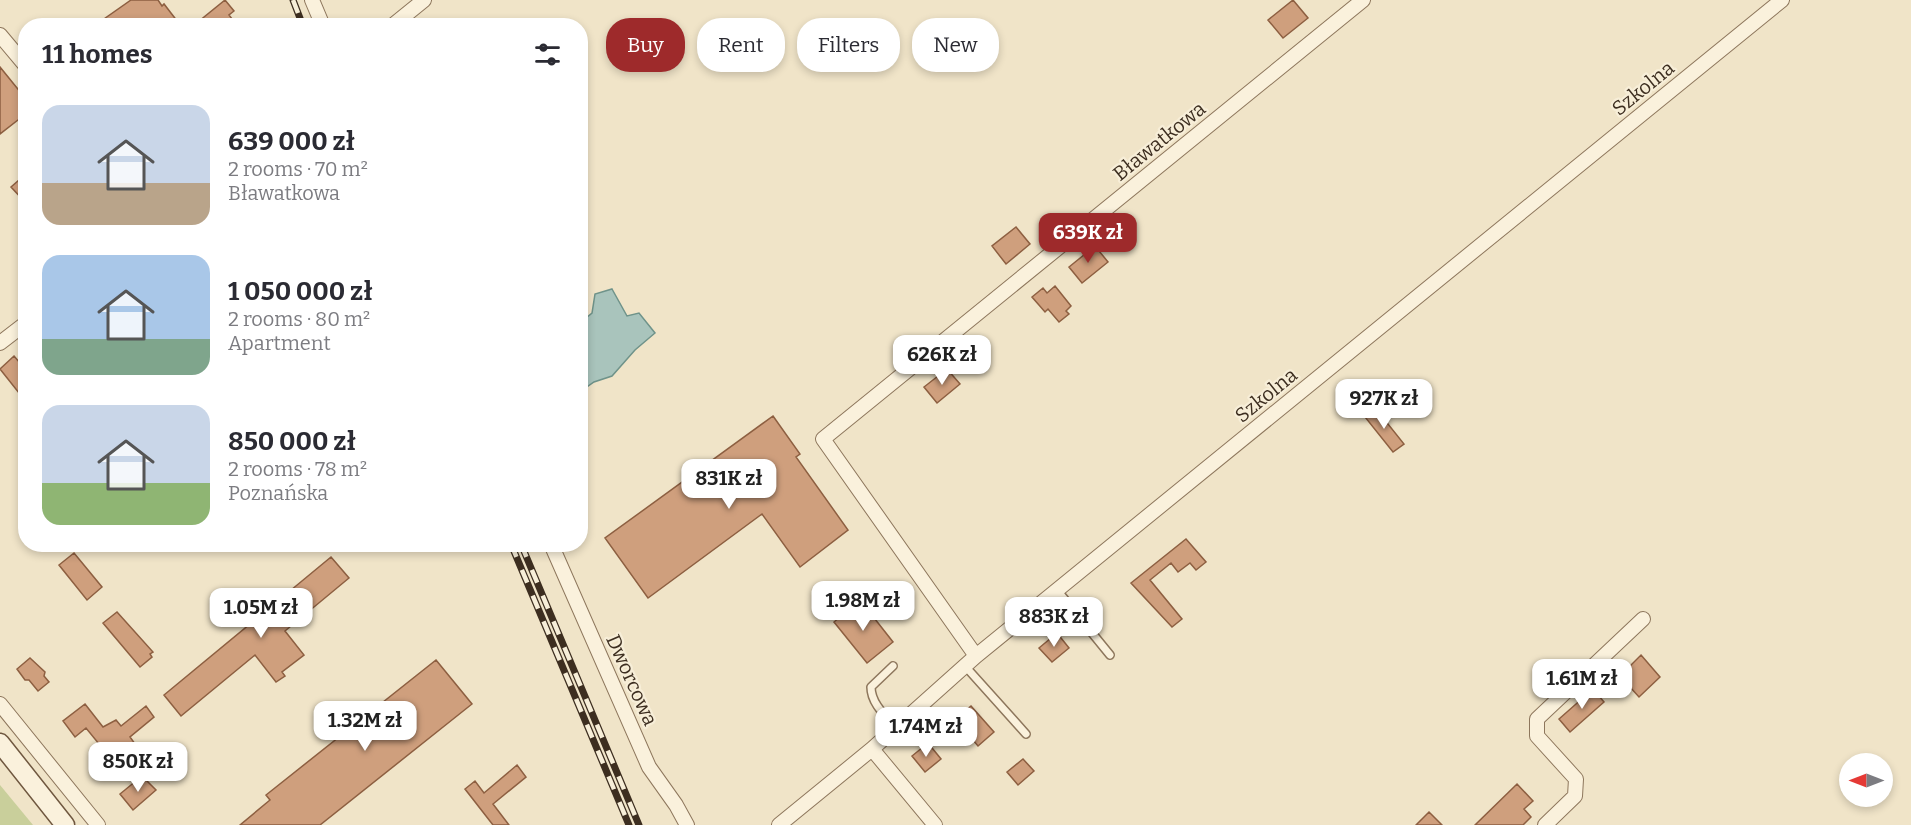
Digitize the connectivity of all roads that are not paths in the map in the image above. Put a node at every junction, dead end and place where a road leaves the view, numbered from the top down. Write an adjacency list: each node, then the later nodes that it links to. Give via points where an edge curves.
1 (312, 0): 5 (street)
2 (424, 0): 6 (street)
3 (1363, 0): 15 (street, Bławatkowa, via 823,439)
4 (1781, 1): 12 (street, Szkolna)
5 (320, 18)
6 (402, 18)
7 (0, 35): 8 (street)
8 (18, 56)
9 (18, 329): 10 (street)
10 (0, 344)
11 (555, 552): 25 (street, Dworcowa, via 649,767)
12 (1057, 590): 14 (lane); 15 (street, Szkolna)
13 (1643, 619): 28 (street, via 1537,719 1537,736 1576,779 1575,796)
14 (1110, 655)
15 (976, 656): 17 (street, Szkolna)
16 (893, 666): 19 (lane, via 871,687 871,695)
17 (965, 666): 19 (street, Szkolna); 20 (lane)
18 (0, 704): 24 (street)
19 (897, 728): 22 (street, Szkolna)
20 (1026, 734)
21 (0, 743): 23 (main road)
22 (872, 749): 26 (street, Szkolna); 27 (street)
23 (65, 825)
24 (98, 825)
25 (687, 825)
26 (779, 825)
27 (935, 825)
28 (1545, 825)

